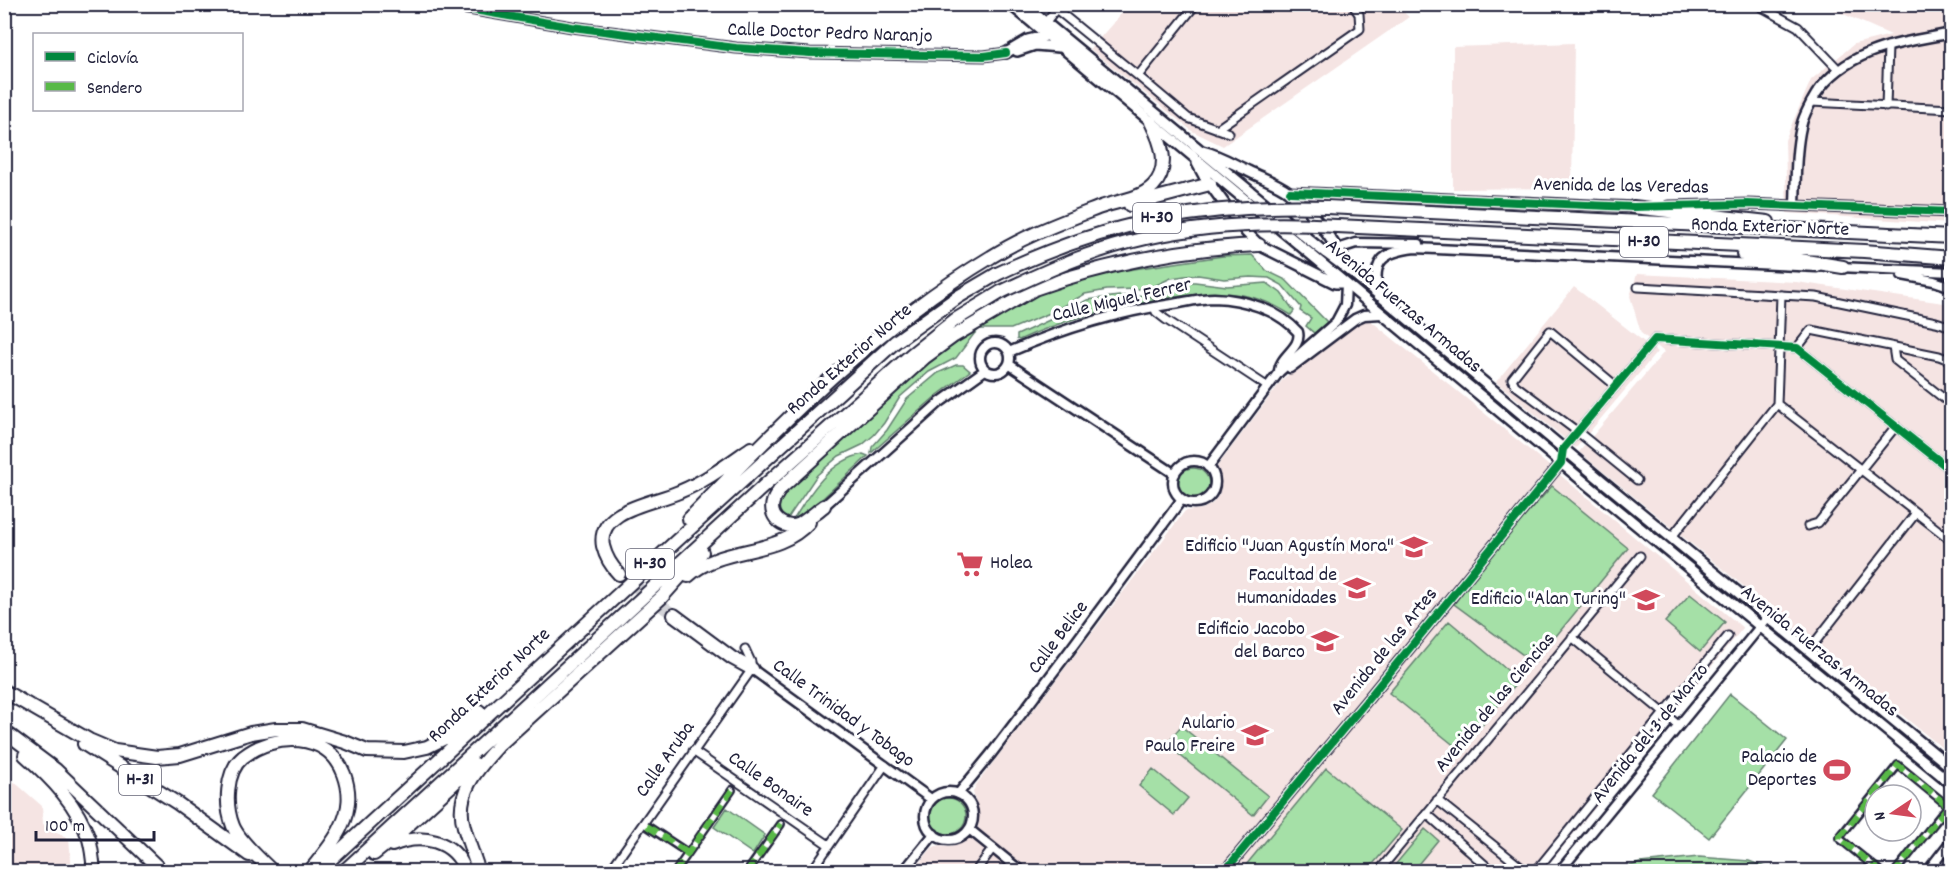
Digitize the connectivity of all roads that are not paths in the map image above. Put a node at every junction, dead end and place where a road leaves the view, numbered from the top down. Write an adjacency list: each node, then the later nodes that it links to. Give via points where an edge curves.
1 (439, 4): 15 (street, Calle Doctor Pedro Naranjo, via 572,27 744,49 972,56)
2 (1010, 4): 8 (main road)
3 (1023, 4): 9 (main road)
4 (1196, 4): 18 (street)
5 (1353, 4): 24 (street, via 1359,14 1360,29)
6 (1756, 4): 17 (street, via 1798,27)
7 (1058, 7): 9 (street); 18 (street)
8 (1029, 20): 11 (main road); 12 (main road)
9 (1045, 23): 16 (main road)
10 (1952, 33): 13 (street)
11 (1046, 35): 12 (main road); 14 (main road); 16 (main road)
12 (1028, 40): 15 (main road)
13 (1888, 46): 17 (street); 21 (street)
14 (1061, 48): 15 (main road, via 1035,45); 19 (main road)
15 (1006, 53)
16 (1083, 54): 19 (main road)
17 (1838, 69): 20 (street)
18 (1138, 76): 24 (street, via 1188,118)
19 (1131, 99): 23 (main road); 26 (main road)
20 (1811, 102): 21 (street); 31 (street, via 1801,125 1797,149)
21 (1886, 106): 22 (street)
22 (1952, 109)
23 (1151, 122): 26 (main road); 34 (highway, via 1163,159 1153,185 1137,196)
24 (1217, 129): 25 (street)
25 (1229, 133)
26 (1197, 154): 27 (main road, via 1215,154); 28 (main road); 28 (main road)
27 (1251, 172): 28 (main road); 29 (main road)
28 (1222, 181): 30 (main road); 30 (main road); 34 (highway); 42 (main road, Avenida Fuerzas Armadas)
29 (1290, 192): 32 (street, Avenida de las Veredas); 35 (main road)
30 (1223, 202): 39 (main road)
31 (1795, 206): 32 (street, Avenida de las Veredas); 33 (street, Avenida de las Veredas)
32 (1633, 207): 36 (highway, via 1779,223)
33 (1952, 212)
34 (1085, 214): 71 (highway, via 1012,244 949,283 897,321)
35 (1324, 232): 40 (main road); 42 (main road)
36 (1804, 232): 37 (highway, Ronda Exterior Norte / H-30); 92 (highway, Ronda Exterior Norte / H-30, bridge, via 1327,207 1234,207 1126,225 1077,240 997,274 895,342)
37 (1952, 237)
38 (1656, 242): 43 (highway, Ronda Exterior Norte / H-30); 45 (highway); 62 (highway, Ronda Exterior Norte / H-30, bridge, via 1297,223 1186,230 1086,255 1001,292 955,320)
39 (1259, 245): 44 (main road); 52 (highway, via 1118,264)
40 (1336, 248): 41 (street, via 1371,242 1428,244); 42 (street); 48 (main road)
41 (1443, 249): 45 (street); 54 (street, via 1415,248 1388,254 1376,271)
42 (1320, 253): 44 (main road); 48 (main road, Avenida Fuerzas Armadas); 49 (main road, Avenida Fuerzas Armadas)
43 (1952, 258)
44 (1294, 262): 49 (main road, via 1335,283)
45 (1843, 267): 46 (street)
46 (1878, 270): 47 (street); 51 (street)
47 (1952, 272)
48 (1354, 274): 54 (main road, Avenida Fuerzas Armadas)
49 (1346, 284): 56 (main road, Avenida Fuerzas Armadas); 66 (street, via 1345,305 1336,322)
50 (1638, 287): 53 (street)
51 (1952, 287)
52 (1036, 288): 62 (highway, via 1012,297); 84 (highway, via 924,358 780,489 773,512 777,521 791,526)
53 (1781, 295): 57 (street, via 1816,297); 58 (street)
54 (1379, 296): 74 (main road, Avenida Fuerzas Armadas)
55 (1154, 307): 61 (street, Calle Miguel Ferrer, via 1065,329); 66 (street, Calle Miguel Ferrer, via 1212,298 1268,310 1292,325 1299,336); 68 (street, via 1165,319)
56 (1382, 314): 66 (street, via 1355,319); 75 (main road, Avenida Fuerzas Armadas)
57 (1952, 327)
58 (1780, 346): 60 (street); 67 (street, via 1655,339); 69 (street)
59 (1893, 347): 60 (street, via 1811,330); 63 (street); 70 (street, via 1895,360)
60 (1797, 348): 72 (street)
61 (1009, 352): 64 (street); 65 (street, via 998,343 984,348 980,356)
62 (912, 354): 82 (highway, Ronda Exterior Norte / H-30)
63 (1952, 361)
64 (1010, 365): 65 (street, via 1000,373); 79 (street)
65 (985, 370): 84 (street, via 939,403)
66 (1277, 375): 68 (street)
67 (1617, 386): 73 (street); 73 (street, via 1550,331 1512,379)
68 (1268, 387): 76 (street)
69 (1777, 404): 77 (street); 87 (street)
70 (1952, 405)
71 (785, 422): 91 (highway, via 710,477 613,518 602,540 605,555); 92 (highway)
72 (1896, 426): 77 (street); 78 (street)
73 (1578, 432): 74 (street); 81 (street)
74 (1563, 449): 75 (street); 80 (main road, Avenida Fuerzas Armadas)
75 (1561, 462): 80 (main road, Avenida Fuerzas Armadas, via 1570,462 1592,479); 89 (main road, Avenida Fuerzas Armadas); 144 (street, Avenida de las Artes)
76 (1208, 467): 79 (street, via 1188,462); 83 (street, via 1215,481 1210,495 1197,503)
77 (1861, 470): 85 (street); 86 (street, via 1818,523)
78 (1952, 471)
79 (1175, 474): 83 (street, via 1174,487)
80 (1600, 480): 87 (main road, Avenida Fuerzas Armadas)
81 (1637, 480)
82 (765, 485): 93 (highway); 133 (highway, Ronda Exterior Norte / H-30)
83 (1182, 499): 114 (street, Calle Belice)
84 (824, 506): 93 (highway, via 801,532 783,542 716,559 697,568)
85 (1916, 513): 88 (street); 100 (street)
86 (1808, 526)
87 (1671, 538): 89 (main road); 95 (main road, Avenida Fuerzas Armadas)
88 (1952, 541)
89 (1664, 548): 96 (main road, Avenida Fuerzas Armadas)
90 (1640, 556): 98 (street, Avenida de las Ciencias)
91 (619, 574)
92 (616, 596): 101 (highway, Ronda Exterior Norte / H-30)
93 (662, 597): 108 (highway)
94 (674, 615): 102 (highway)
95 (1768, 617): 96 (street, Avenida del 3 de Marzo); 100 (main road, Avenida Fuerzas Armadas)
96 (1760, 627): 105 (street, Avenida del 3 de Marzo); 112 (main road, Avenida Fuerzas Armadas)
97 (1728, 636): 104 (street)
98 (1572, 637): 104 (street); 116 (street, Avenida de las Ciencias)
99 (745, 649): 102 (street, Calle Trinidad y Tobago)
100 (1809, 650): 111 (main road, Avenida Fuerzas Armadas)
101 (541, 666): 103 (highway, via 453,734 404,752 367,751 302,729 276,729 180,755 134,755 89,740); 132 (highway, Ronda Exterior Norte / H-30)
102 (752, 669): 109 (street, Calle Aruba); 110 (street, Calle Trinidad y Tobago)
103 (4, 693): 130 (highway, H-31, via 177,803)
104 (1664, 713): 105 (street); 148 (street)
105 (1679, 726): 149 (street, Avenida del 3 de Marzo)
106 (4, 731): 129 (highway, H-31, via 56,770)
107 (4, 738): 128 (highway, via 53,782 77,812 90,841)
108 (499, 745): 126 (highway); 136 (highway, via 466,787 462,806 463,825)
109 (693, 751): 123 (street, Calle Bonaire); 137 (street, Calle Aruba)
110 (885, 765): 115 (street, Calle Trinidad y Tobago); 123 (street)
111 (1952, 768)
112 (1952, 784)
113 (732, 790): 125 (street)
114 (958, 794): 115 (street, via 944,792); 120 (street, via 971,809)
115 (932, 799): 121 (street, via 925,819)
116 (1437, 800): 117 (street, Avenida de las Ciencias); 147 (street)
117 (1426, 813): 145 (street, Avenida de las Ciencias); 146 (street)
118 (781, 824): 139 (street)
119 (647, 826): 125 (street)
120 (969, 829): 121 (street, via 952,839); 124 (street)
121 (934, 834): 141 (street)
122 (1952, 840): 152 (street)
123 (829, 845): 140 (street)
124 (993, 848): 142 (street); 143 (street)
125 (688, 853): 138 (street)
126 (374, 854): 134 (highway); 135 (highway, via 405,840 435,840 451,849)
127 (1952, 866): 153 (street)
128 (94, 872)
129 (163, 872)
130 (272, 872): 131 (highway, via 234,828 228,789 241,758 279,740 320,746 339,762 346,780 350,800 341,828)
131 (309, 872)
132 (317, 872)
133 (343, 872)
134 (351, 872)
135 (466, 872)
136 (478, 872)
137 (609, 872)
138 (675, 872)
139 (747, 872)
140 (811, 872)
141 (903, 872)
142 (975, 872)
143 (1022, 872)
144 (1224, 872)
145 (1378, 872)
146 (1494, 872)
147 (1527, 872)
148 (1535, 872)
149 (1559, 872)
150 (1881, 872): 151 (street, via 1839,838 1898,765 1948,806)
151 (1895, 872)
152 (1927, 872)
153 (1947, 872)

